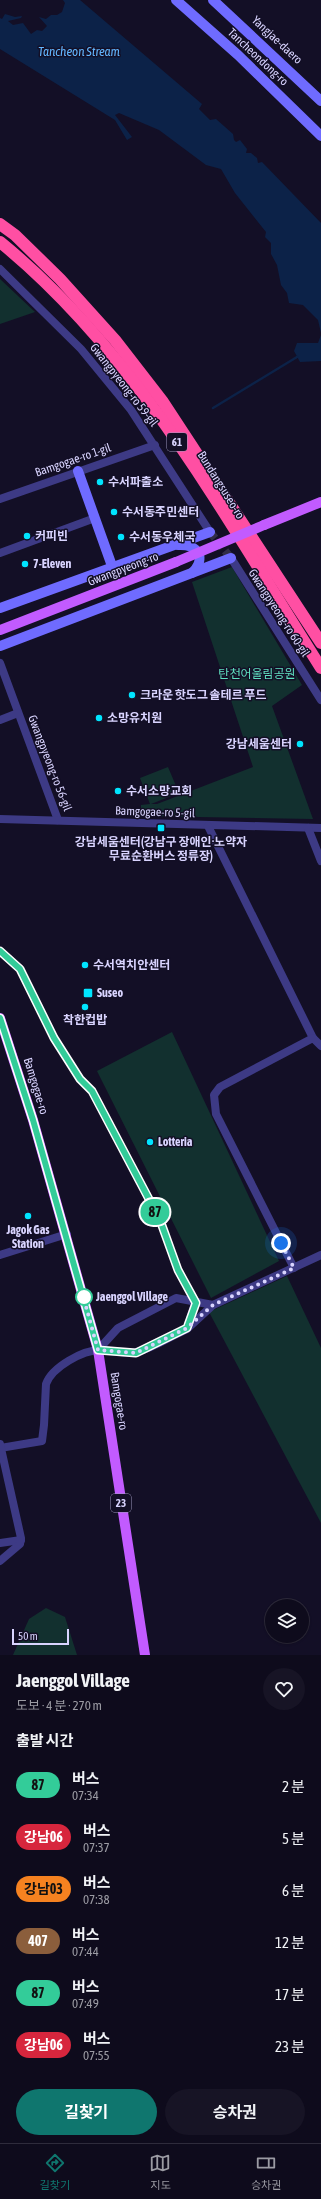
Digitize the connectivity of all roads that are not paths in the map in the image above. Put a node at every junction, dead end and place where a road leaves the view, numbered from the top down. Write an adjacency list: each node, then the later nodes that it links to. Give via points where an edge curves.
1 (176, 0): 4 (main road, Tancheondong-ro, via 238,55)
2 (213, 0): 3 (main road, Yangjae-daero)
3 (321, 101)
4 (321, 136)
5 (0, 220): 7 (highway)
6 (0, 224): 7 (highway, Bundangsuseo-ro / 61)
7 (15, 235): 23 (highway, Bundangsuseo-ro / 61, via 60,279 110,334 164,402)
8 (0, 242): 26 (highway, Bundangsuseo-ro / 61, via 32,268 86,324 142,393 188,458)
9 (0, 269): 10 (street, Gwangpyeong-ro 59-gil, via 81,349 131,410)
10 (155, 445): 11 (street, Bamgogae-ro 1-gil); 15 (street, Gwangpyeong-ro 59-gil)
11 (78, 471): 12 (street, Bamgogae-ro 1-gil); 14 (main road, Gwangpyeong-ro)
12 (0, 499)
13 (321, 502): 22 (main road, Gwangpyeong-ro, bridge, via 176,562)
14 (95, 518): 17 (street); 19 (main road, Gwangpyeong-ro)
15 (210, 532): 16 (main road)
16 (170, 546): 19 (main road); 20 (main road, via 188,544 195,548 200,561)
17 (0, 553)
18 (231, 558): 20 (main road); 27 (street, Gwangpyeong-ro 60-gil)
19 (112, 566): 21 (main road)
20 (192, 573): 24 (main road)
21 (0, 608)
22 (0, 630)
23 (321, 643)
24 (0, 646)
25 (0, 664): 28 (street, Gwangpyeong-ro 56-gil)
26 (321, 668)
27 (321, 700)
28 (18, 713): 29 (street, Gwangpyeong-ro 56-gil); 31 (street, Gwangpyeong-ro 56-gil)
29 (0, 720)
30 (0, 819): 31 (street, Bamgogae-ro 5-gil)
31 (58, 820): 32 (street, Bamgogae-ro 5-gil)
32 (208, 826): 33 (street, Bamgogae-ro 5-gil); 37 (street)
33 (308, 828): 34 (street, Bamgogae-ro 5-gil); 35 (street)
34 (321, 828)
35 (321, 862)
36 (0, 1018): 39 (main road, Bamgogae-ro / 23)
37 (313, 1038): 38 (street); 42 (street, via 220,1087 214,1095 216,1114)
38 (321, 1046)
39 (67, 1234): 40 (street); 46 (main road, Bamgogae-ro / 23)
40 (0, 1255)
41 (321, 1255): 42 (street)
42 (294, 1268): 44 (street)
43 (196, 1303): 44 (street); 45 (street); 46 (street, via 176,1298 118,1328)
44 (213, 1305): 45 (street)
45 (187, 1328): 46 (street, via 136,1353)
46 (98, 1350): 47 (street, via 74,1357 48,1378 42,1441); 51 (main road, Bamgogae-ro / 23)
47 (0, 1446): 48 (street)
48 (21, 1540): 49 (street); 50 (street, via 20,1544)
49 (0, 1543)
50 (0, 1561)
51 (145, 1655)

